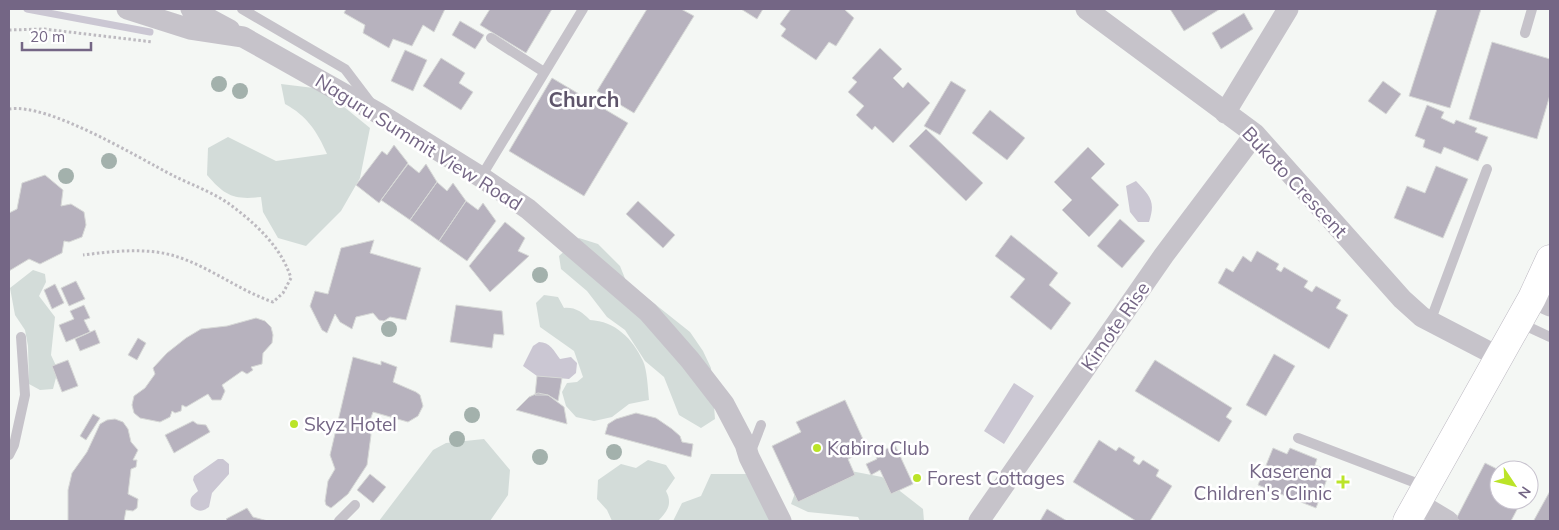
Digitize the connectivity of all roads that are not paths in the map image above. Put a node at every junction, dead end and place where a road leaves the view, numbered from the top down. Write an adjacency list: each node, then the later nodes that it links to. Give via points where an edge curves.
1 (127, 9): 7 (street)
2 (242, 9): 11 (lane, via 345,69)
3 (583, 9): 10 (lane)
4 (1086, 9): 12 (street, Bukoto Crescent)
5 (1288, 9): 12 (street)
6 (1532, 9): 8 (lane)
7 (191, 19): 11 (street, Naguru Summit View Road, via 243,37)
8 (1525, 34)
9 (491, 38): 10 (lane)
10 (544, 72): 15 (lane)
11 (378, 113): 15 (street, Naguru Summit View Road)
12 (1225, 113): 13 (street, Bukoto Crescent)
13 (1255, 134): 18 (street, Bukoto Crescent, via 1402,299); 31 (street, Kimote Rise, via 1164,255)
14 (1487, 169): 18 (lane)
15 (481, 177): 26 (street, Naguru Summit View Road, via 528,209 648,312 724,404)
16 (1550, 259): 17 (main road)
17 (1541, 302): 19 (main road)
18 (1430, 322): 22 (street, Bukoto Crescent)
19 (1519, 322): 21 (lane); 22 (main road)
20 (21, 337): 25 (lane, via 25,395 14,446)
21 (1550, 337)
22 (1499, 357): 27 (main road)
23 (761, 424): 26 (lane)
24 (1298, 438): 27 (lane)
25 (9, 455)
26 (749, 457): 30 (street, Naguru Summit View Road)
27 (1417, 504): 32 (street)
28 (355, 505): 29 (lane)
29 (339, 521)
30 (781, 521)
31 (979, 521)
32 (1448, 521)

